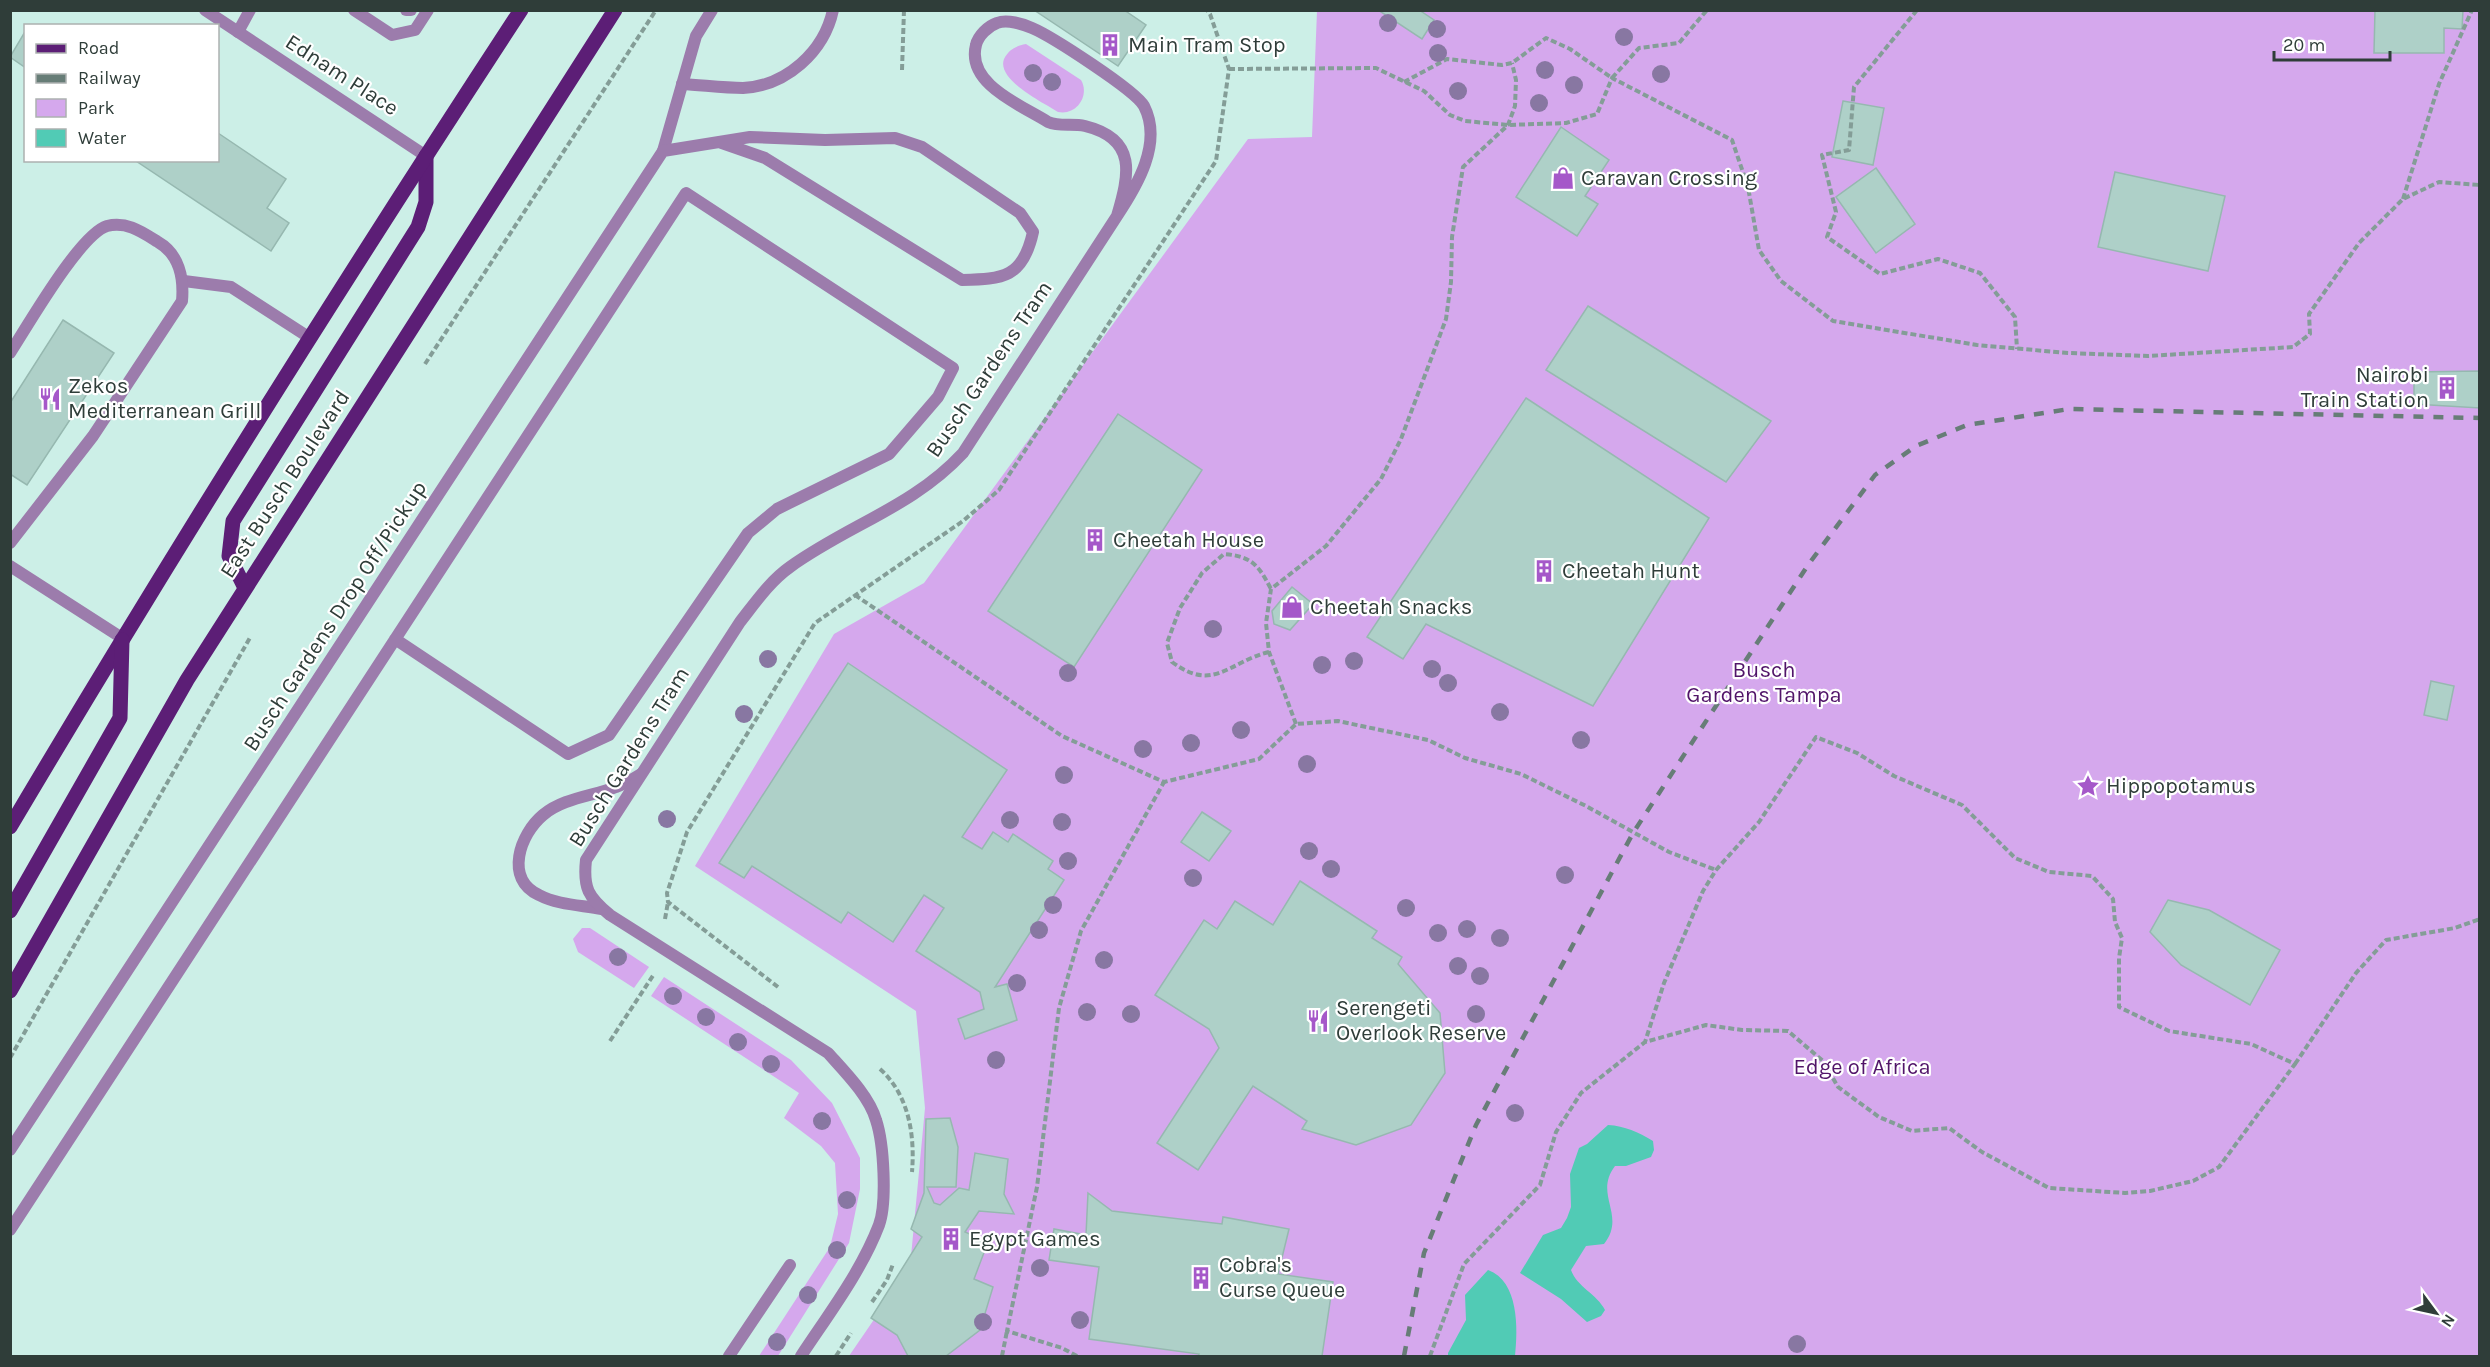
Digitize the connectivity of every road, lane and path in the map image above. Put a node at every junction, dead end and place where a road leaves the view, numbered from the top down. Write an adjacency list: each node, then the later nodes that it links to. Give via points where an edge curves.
1 (206, 10): 17 (street, Ednam Place)
2 (250, 10): 17 (street)
3 (354, 10): 6 (street, via 392,35 415,30)
4 (406, 10): 5 (street)
5 (411, 10)
6 (428, 10)
7 (521, 10): 27 (main road)
8 (615, 10): 38 (main road, East Busch Boulevard)
9 (656, 10): 35 (path)
10 (712, 10): 23 (street, Busch Gardens Drop Off/Pickup, via 696,36)
11 (833, 10): 23 (street, via 815,49 796,69 772,81 745,88)
12 (904, 10): 20 (path)
13 (1207, 10): 19 (path)
14 (1707, 10): 21 (path, via 1679,43 1639,48)
15 (1917, 10): 33 (path, via 1854,87 1849,150 1822,155 1836,212 1827,237 1880,274 1938,259 1980,273 2015,317)
16 (2472, 10): 29 (path, via 2439,84)
17 (238, 32): 27 (street, Ednam Place)
18 (1512, 63): 21 (path, via 1546,38 1570,49); 22 (path, via 1446,59); 24 (path, via 1515,106)
19 (1228, 69): 22 (path, via 1376,68); 40 (path, via 1216,161 999,490 963,521)
20 (902, 70)
21 (1612, 78): 24 (path, via 1597,114 1566,123); 33 (path, via 1732,140 1748,187 1759,250 1781,282 1833,321)
22 (1404, 82): 24 (path, via 1424,91 1450,115 1465,121)
23 (682, 84): 26 (street, Busch Gardens Drop Off/Pickup)
24 (1508, 125): 39 (path, via 1463,167 1452,237 1446,319 1401,439 1381,478 1326,546)
25 (719, 142): 25 (street, via 765,158 962,280 996,280 1016,270 1030,248 1033,232 1020,213 922,147 895,138 750,136); 26 (street)
26 (663, 151): 62 (street, Busch Gardens Drop Off/Pickup)
27 (426, 156): 32 (main road); 38 (main road, via 426,202 418,227 233,521 229,556)
28 (2480, 185): 29 (path, via 2439,182)
29 (2403, 199): 33 (path, via 2359,243 2309,314 2310,334 2293,347 2148,356)
30 (1117, 216): 30 (street, Busch Gardens Tram, via 1140,181 1149,152 1144,106 1128,89 1034,29 998,22 985,30 976,42 974,56 987,83 1047,122 1085,126 1119,145 1128,164); 46 (street, Busch Gardens Tram, via 963,453 913,497 788,568 740,622)
31 (184, 282): 32 (street, via 231,287); 34 (street, via 170,249 129,225 105,226 72,257); 36 (street, via 182,301 112,407)
32 (310, 338): 42 (main road)
33 (2017, 349)
34 (10, 353)
35 (424, 366)
36 (10, 543)
37 (12, 569): 42 (street)
38 (245, 588): 55 (main road, East Busch Boulevard, via 187,680)
39 (1271, 589): 44 (path, via 1266,623); 44 (path, via 1261,569 1242,555 1224,554 1202,573 1180,608 1167,643 1172,662 1187,673 1214,677)
40 (855, 595): 47 (path, via 1062,736); 50 (path, via 815,623 687,832 670,882)
41 (252, 635): 59 (path)
42 (122, 638): 48 (main road); 52 (main road, via 120,718)
43 (395, 639): 43 (street, via 568,754 609,735 748,533 777,509 889,454 938,397 953,368 686,193); 64 (street)
44 (1269, 652): 45 (path)
45 (1296, 724): 47 (path, via 1259,759); 49 (path, via 1338,721 1428,740 1464,758 1521,774 1670,852)
46 (642, 774): 51 (street, Busch Gardens Tram, via 586,860 584,881 592,900); 51 (street, via 543,814 520,847 517,866 525,883 537,895)
47 (1164, 782): 69 (path, via 1081,930 1059,1008 1037,1187)
48 (10, 826)
49 (1716, 870): 58 (path, via 1664,982); 61 (path, via 1759,822 1816,737 1962,805 2015,858 2049,872 2092,876 2113,899 2115,922 2122,938 2119,1008 2169,1030 2251,1044)
50 (668, 902): 54 (path); 56 (path)
51 (602, 909): 54 (street, Busch Gardens Tram)
52 (10, 911)
53 (2480, 920): 61 (path, via 2386,940 2356,973)
54 (661, 946): 57 (path, via 656,971); 71 (street, Busch Gardens Tram, via 828,1053 876,1119 884,1169 880,1223 856,1270)
55 (10, 991)
56 (786, 993)
57 (610, 1041)
58 (1646, 1042): 61 (path, via 1706,1025 1788,1031 1823,1061 1838,1087 1879,1118 1912,1131 1948,1128 1982,1152 2049,1188 2125,1193 2193,1181 2219,1167); 75 (path, via 1581,1094 1556,1132 1540,1185 1464,1264)
59 (10, 1058)
60 (873, 1064): 63 (path, via 890,1077 910,1115)
61 (2295, 1064)
62 (10, 1150)
63 (912, 1180)
64 (10, 1230)
65 (895, 1260): 67 (path)
66 (790, 1264): 70 (street)
67 (866, 1311)
68 (854, 1329): 72 (path)
69 (1007, 1331): 73 (path); 74 (path)
70 (729, 1356)
71 (801, 1356)
72 (836, 1356)
73 (1002, 1356)
74 (1077, 1356)
75 (1430, 1356)

